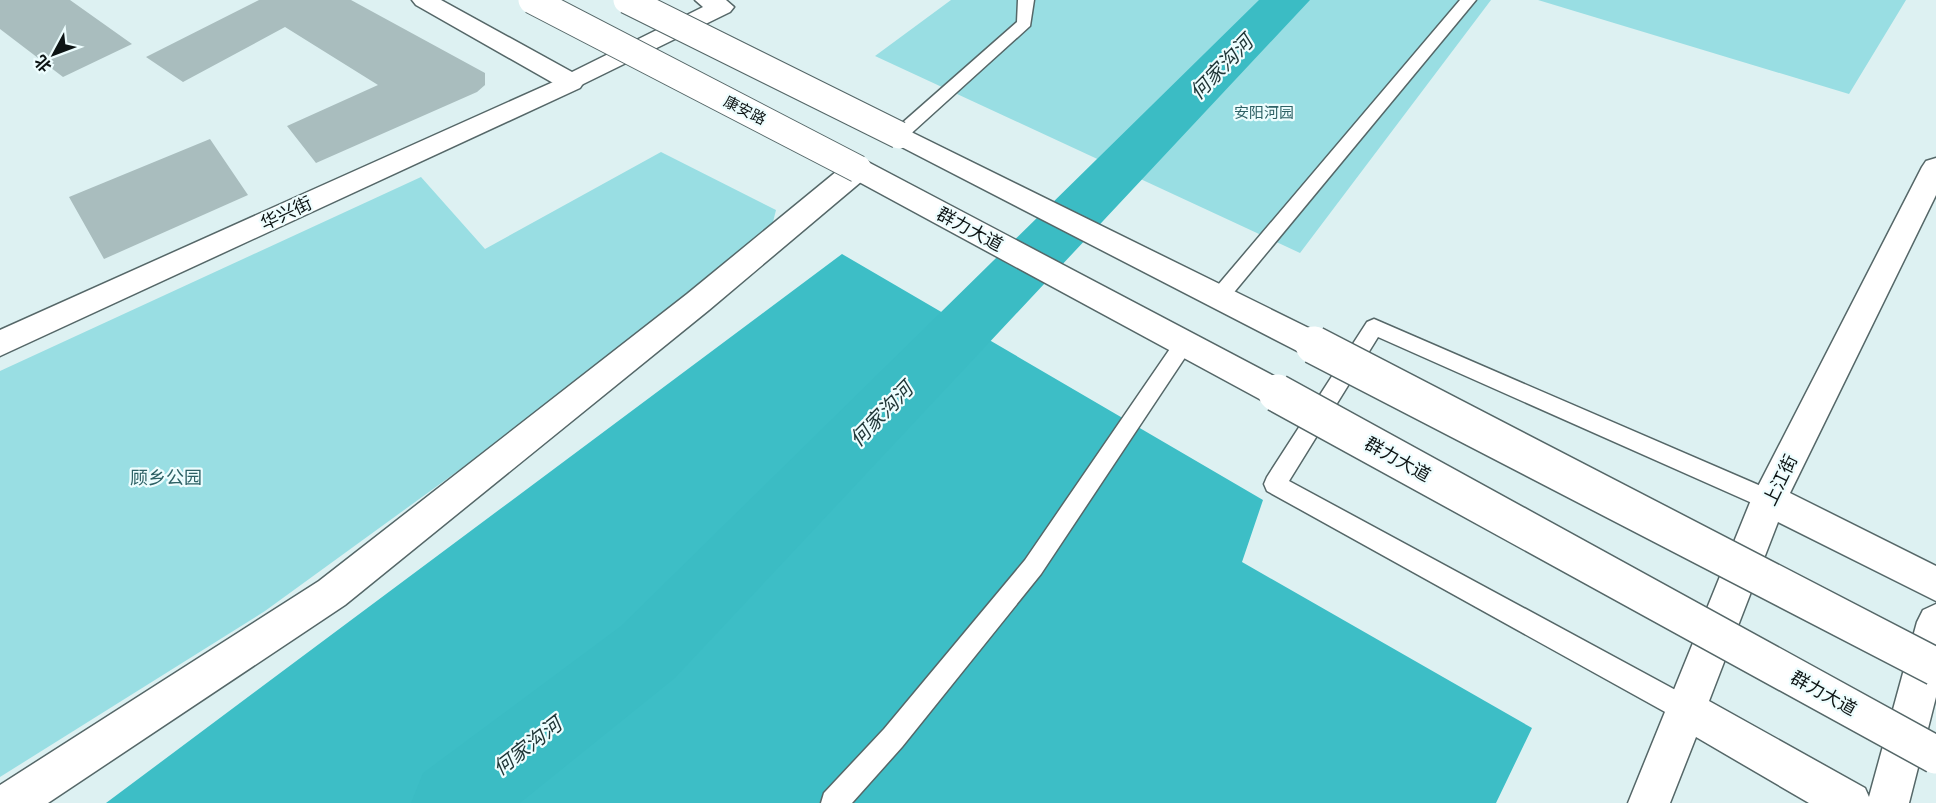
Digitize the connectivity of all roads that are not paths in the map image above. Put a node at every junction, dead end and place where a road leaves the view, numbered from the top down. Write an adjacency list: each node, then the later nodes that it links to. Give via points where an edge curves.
1 (424, 0): 7 (main road)
2 (532, 0): 10 (main road, 康安路, bridge)
3 (627, 0): 8 (main road, bridge)
4 (707, 0): 7 (main road, via 722,7)
5 (1026, 0): 8 (lane, via 1025,23)
6 (1468, 0): 11 (lane)
7 (571, 82): 12 (main road, 华兴街)
8 (900, 135): 11 (main road)
9 (1936, 167): 14 (main road, 上江街)
10 (858, 169): 13 (main road, 群力大道); 20 (main road, via 689,310 332,593)
11 (1219, 297): 17 (main road, bridge)
12 (0, 344)
13 (1183, 345): 19 (main road, 群力大道, bridge); 21 (lane, via 1033,567 893,738)
14 (1769, 500): 15 (main road); 18 (main road, 上江街); 18 (lane, via 1374,327 1275,484)
15 (1936, 584)
16 (1936, 622): 24 (main road)
17 (1936, 667)
18 (1685, 709): 22 (main road, 上江街); 23 (main road)
19 (1936, 754)
20 (11, 803)
21 (834, 803)
22 (1649, 803)
23 (1850, 803)
24 (1888, 803)

